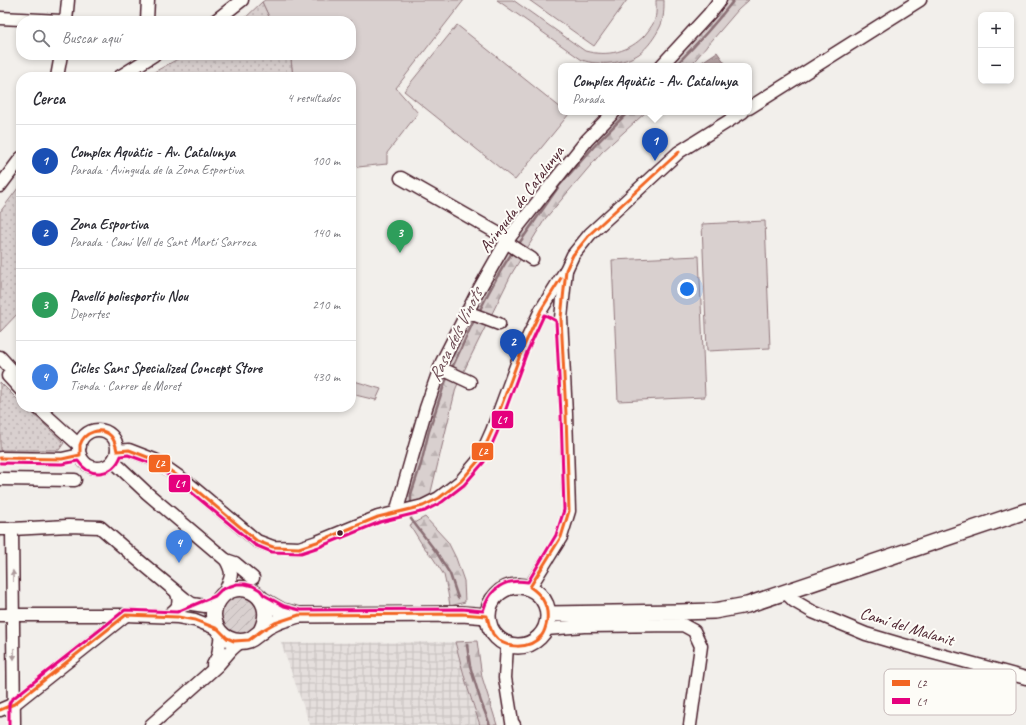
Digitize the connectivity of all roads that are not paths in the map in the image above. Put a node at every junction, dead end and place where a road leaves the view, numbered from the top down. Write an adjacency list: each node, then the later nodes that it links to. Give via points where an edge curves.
1 (68, 0): 6 (street)
2 (148, 0): 7 (street)
3 (720, 0): 13 (street)
4 (917, 1): 16 (street)
5 (237, 2): 8 (street)
6 (66, 16)
7 (147, 16)
8 (220, 16)
9 (0, 18): 10 (street)
10 (16, 19)
11 (60, 60): 14 (street)
12 (143, 60): 15 (street)
13 (663, 63)
14 (58, 72)
15 (126, 72)
16 (752, 106)
17 (611, 115): 22 (street, Avinguda de Catalunya, via 587,140)
18 (738, 115): 24 (street, via 679,152 590,234 573,255)
19 (16, 165): 21 (street)
20 (401, 178): 22 (street)
21 (0, 186)
22 (507, 241): 23 (street); 28 (street, Avinguda de Catalunya)
23 (532, 258)
24 (566, 270): 25 (street); 26 (street)
25 (550, 294): 26 (street, via 556,295); 27 (street); 29 (street)
26 (563, 305): 29 (street)
27 (541, 310): 29 (street); 45 (street, via 522,350 479,460 461,481 439,498 423,506)
28 (467, 312): 30 (street); 33 (street, Avinguda de Catalunya)
29 (561, 318): 50 (street, via 569,511 561,538)
30 (499, 324)
31 (0, 357): 34 (street)
32 (0, 368): 36 (street)
33 (440, 368): 35 (street); 45 (street, Avinguda de Catalunya)
34 (16, 375)
35 (470, 382)
36 (16, 385)
37 (43, 412): 39 (street)
38 (52, 412): 39 (street)
39 (81, 446): 40 (street, via 83,460 92,467 103,468 109,465); 40 (street, via 87,434 105,432 117,445); 41 (street, via 62,458)
40 (115, 456): 45 (street, via 129,450 155,460 189,484 257,541 273,546 299,548 378,517); 48 (street, via 147,493)
41 (0, 458)
42 (0, 480): 43 (street)
43 (75, 480)
44 (1026, 511): 51 (main road)
45 (396, 513)
46 (0, 528): 47 (street)
47 (12, 529): 52 (street, via 100,527); 56 (street, one-way to 47)
48 (226, 560): 49 (street, via 235,563); 54 (street, via 232,576)
49 (253, 578): 53 (main road)
50 (530, 587): 59 (main road, via 518,585 505,588 491,602); 61 (main road, via 537,591 546,603)
51 (785, 592): 61 (main road, via 747,605 714,611); 66 (street, Camí del Malanit, via 794,602 813,612 866,634)
52 (177, 593): 54 (street, via 192,604); 60 (street, via 179,601)
53 (259, 597): 54 (main road, via 251,591 237,589); 58 (main road, via 282,611); 63 (main road, via 266,615)
54 (216, 600): 60 (street); 62 (main road, via 213,615)
55 (0, 615): 56 (street)
56 (14, 615): 57 (street); 70 (street, one-way to 70)
57 (126, 615): 60 (street); 70 (street)
58 (299, 615): 59 (main road); 63 (main road, via 275,622)
59 (487, 616): 65 (main road, via 489,627 497,638)
60 (172, 617): 62 (street, via 195,620)
61 (547, 622): 65 (main road, via 541,636 530,644); 75 (street, via 584,626 683,624 694,631 701,646)
62 (219, 631): 64 (main road, via 227,638); 67 (street, via 218,656)
63 (261, 631): 64 (main road, via 249,640)
64 (241, 641): 67 (street)
65 (507, 645): 74 (street, via 506,678)
66 (993, 669)
67 (207, 675): 73 (street)
68 (1016, 675): 69 (street, Camí del Malanit)
69 (1026, 678)
70 (14, 704): 71 (street); 72 (street)
71 (0, 710)
72 (14, 725)
73 (151, 725)
74 (514, 725)
75 (690, 725)

